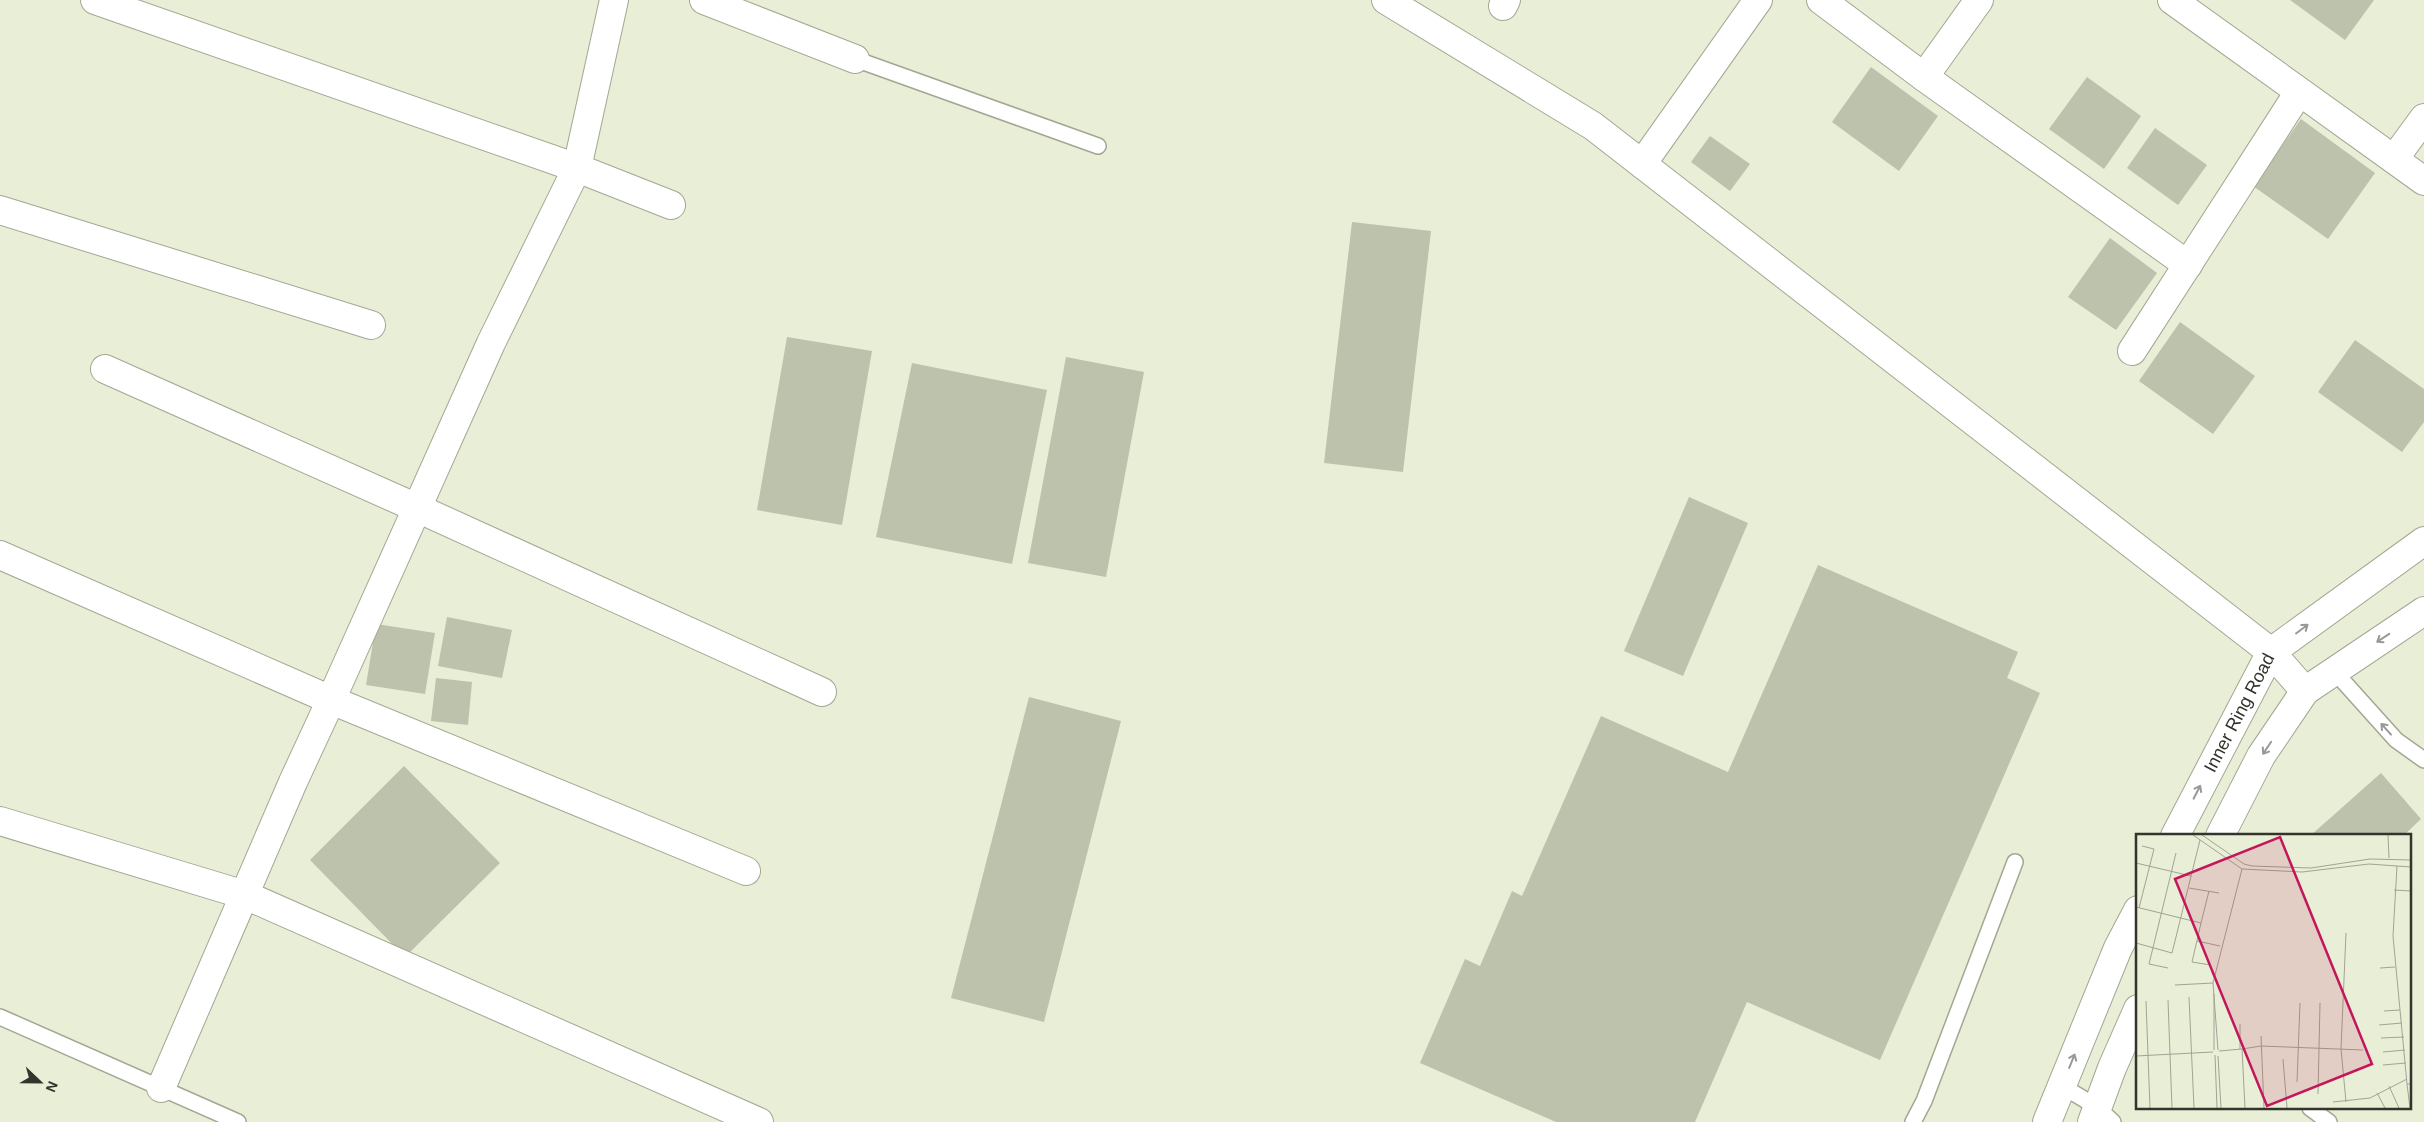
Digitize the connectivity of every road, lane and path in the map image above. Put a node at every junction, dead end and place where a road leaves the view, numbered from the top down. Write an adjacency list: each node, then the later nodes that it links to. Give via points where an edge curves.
1 (96, 0): 16 (main road)
2 (614, 0): 16 (main road)
3 (704, 0): 9 (main road)
4 (1386, 0): 15 (main road, via 1593,126)
5 (1758, 0): 15 (main road)
6 (1821, 0): 10 (main road)
7 (1979, 0): 10 (main road)
8 (2172, 0): 11 (main road)
9 (855, 60): 13 (lane)
10 (1924, 77): 20 (main road)
11 (2299, 92): 14 (main road); 20 (main road)
12 (2424, 118): 14 (main road)
13 (1098, 146)
14 (2394, 159): 17 (main road)
15 (1642, 164): 28 (main road)
16 (577, 168): 18 (main road); 24 (main road, via 491,343)
17 (2424, 181)
18 (671, 205)
19 (0, 210): 21 (main road)
20 (2188, 265): 22 (main road)
21 (371, 325)
22 (2132, 351)
23 (105, 369): 24 (main road)
24 (418, 508): 31 (main road); 32 (main road)
25 (2424, 542): 28 (main road, Inner Ring Road, one-way to 25)
26 (0, 555): 32 (main road)
27 (2424, 611): 29 (main road, one-way to 29)
28 (2271, 652): 30 (main road); 35 (main road, Inner Ring Road, one-way to 28)
29 (2334, 671): 30 (main road); 33 (lane, one-way to 29, via 2396,740)
30 (2305, 691): 36 (main road, one-way to 36, via 2262,756)
31 (822, 692)
32 (331, 700): 38 (main road); 39 (main road, via 292,782)
33 (2424, 760)
34 (0, 822): 39 (main road)
35 (2176, 834)
36 (2221, 834)
37 (2015, 862): 49 (lane)
38 (746, 871)
39 (245, 895): 44 (main road); 48 (main road)
40 (2136, 914): 43 (main road, one-way to 40, via 2118,948)
41 (2136, 1015): 46 (main road)
42 (0, 1016): 44 (lane)
43 (2062, 1086): 46 (lane); 50 (main road)
44 (161, 1088): 47 (lane)
45 (2313, 1110): 51 (lane)
46 (2101, 1117)
47 (238, 1122)
48 (759, 1122)
49 (1914, 1122)
50 (2047, 1122)
51 (2329, 1122)

